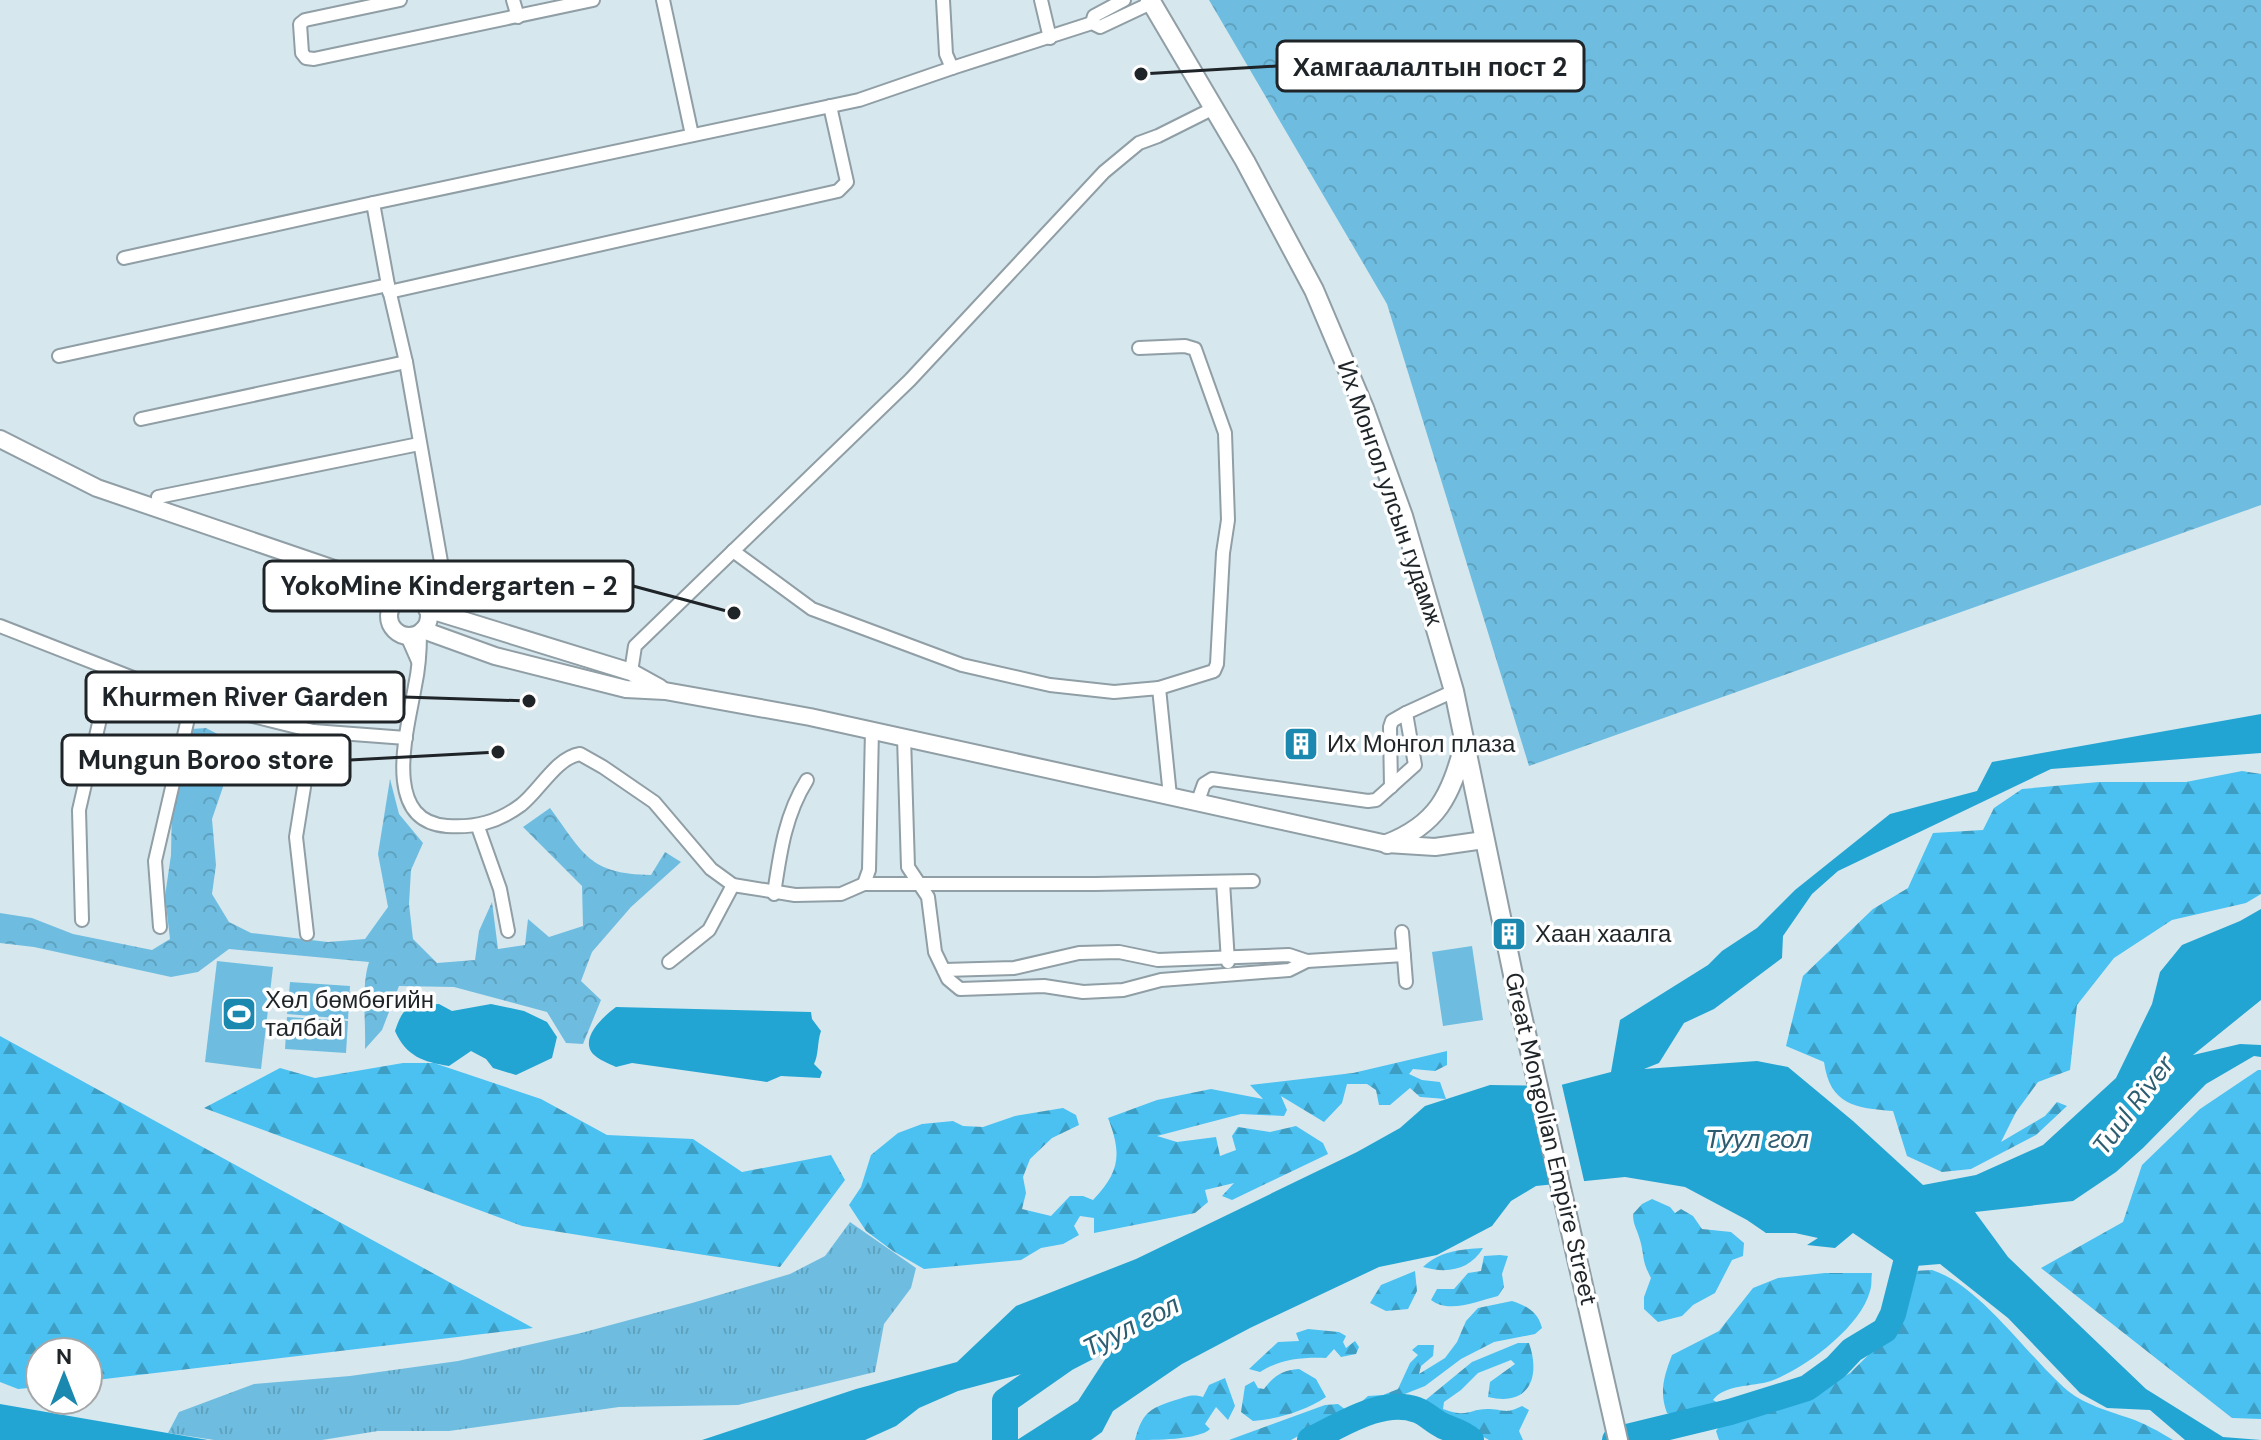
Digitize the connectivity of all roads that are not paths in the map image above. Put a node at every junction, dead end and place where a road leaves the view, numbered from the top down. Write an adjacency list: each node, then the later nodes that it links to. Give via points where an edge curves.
1 (400, 0): 9 (street, via 305,20 300,24 302,53 314,59)
2 (513, 0): 9 (street)
3 (593, 0): 9 (street)
4 (663, 0): 15 (street)
5 (943, 0): 12 (street, via 946,54)
6 (1041, 0): 11 (street)
7 (1124, 0): 10 (street, via 1094,16)
8 (1150, 1): 10 (street, via 1100,27); 14 (main road, Их Монгол улсын гудамж)
9 (518, 17)
10 (1092, 23): 11 (street)
11 (1050, 38): 12 (street)
12 (952, 68): 13 (street)
13 (830, 106): 15 (street); 18 (street, via 847,182 838,191)
14 (1214, 108): 26 (street, via 1139,143 1104,172 910,380); 38 (main road, Их Монгол улсын гудамж, via 1314,290 1349,371 1407,529)
15 (692, 135): 16 (street)
16 (373, 203): 17 (street); 18 (street)
17 (124, 258)
18 (389, 289): 20 (street); 21 (street)
19 (1139, 348): 36 (street, via 1195,349 1225,433 1228,520 1217,664 1206,675)
20 (59, 356)
21 (406, 362): 22 (street); 24 (street)
22 (141, 419)
23 (0, 439): 27 (street, via 97,488)
24 (419, 444): 25 (street); 28 (street)
25 (158, 497)
26 (733, 551): 35 (street, via 635,646); 36 (street, via 812,609 962,665 1050,685 1114,692)
27 (360, 578): 29 (street); 31 (street)
28 (444, 579)
29 (406, 597): 30 (street, via 419,599); 31 (street)
30 (427, 609): 33 (street, via 428,620); 35 (street)
31 (390, 610): 33 (street, via 397,632)
32 (0, 626): 34 (street)
33 (417, 632): 37 (street, via 626,689); 44 (street, via 419,664)
34 (111, 671): 39 (street); 59 (street, via 79,810)
35 (631, 672): 37 (street)
36 (1159, 688): 48 (street)
37 (665, 691): 41 (street)
38 (1454, 691): 40 (street); 45 (main road, Их Монгол улсын гудамж)
39 (192, 701): 42 (street); 60 (street, via 155,861)
40 (1406, 713): 47 (street, via 1390,727); 47 (street, via 1415,762)
41 (872, 730): 43 (street); 56 (street, via 869,870)
42 (313, 731): 44 (street); 63 (street, via 296,837)
43 (904, 737): 48 (street); 55 (street, via 908,867)
44 (406, 738): 50 (street, via 403,783 413,807 433,825)
45 (1465, 743): 51 (main road, Great Mongolian Empire Street); 52 (main road, via 1454,781 1437,810 1415,831)
46 (807, 780): 58 (street, via 793,802)
47 (1391, 787): 49 (street, via 1368,801 1209,779)
48 (1170, 796): 49 (street)
49 (1198, 801): 52 (street)
50 (478, 827): 57 (street, via 522,804 564,760 580,754 654,802 711,869); 61 (street)
51 (1484, 840): 52 (street, via 1435,847); 71 (main road, Great Mongolian Empire Street)
52 (1387, 844)
53 (1253, 881): 54 (street)
54 (1223, 882): 55 (street); 65 (street)
55 (920, 883): 56 (street); 68 (street)
56 (864, 884): 58 (street, via 841,894)
57 (733, 885): 58 (street); 67 (street, via 709,930)
58 (774, 894)
59 (82, 920)
60 (160, 927)
61 (508, 931)
62 (1402, 932): 64 (street)
63 (307, 934)
64 (1404, 955): 66 (street); 70 (street)
65 (1228, 957): 66 (street, via 1289,955); 68 (street, via 1158,960 1119,952 1079,953 1014,968); 69 (street)
66 (1307, 961): 69 (street, via 1289,970)
67 (669, 962)
68 (944, 970): 69 (street, via 960,989 1044,986 1083,992)
69 (1229, 975)
70 (1406, 982)
71 (1618, 1440)

